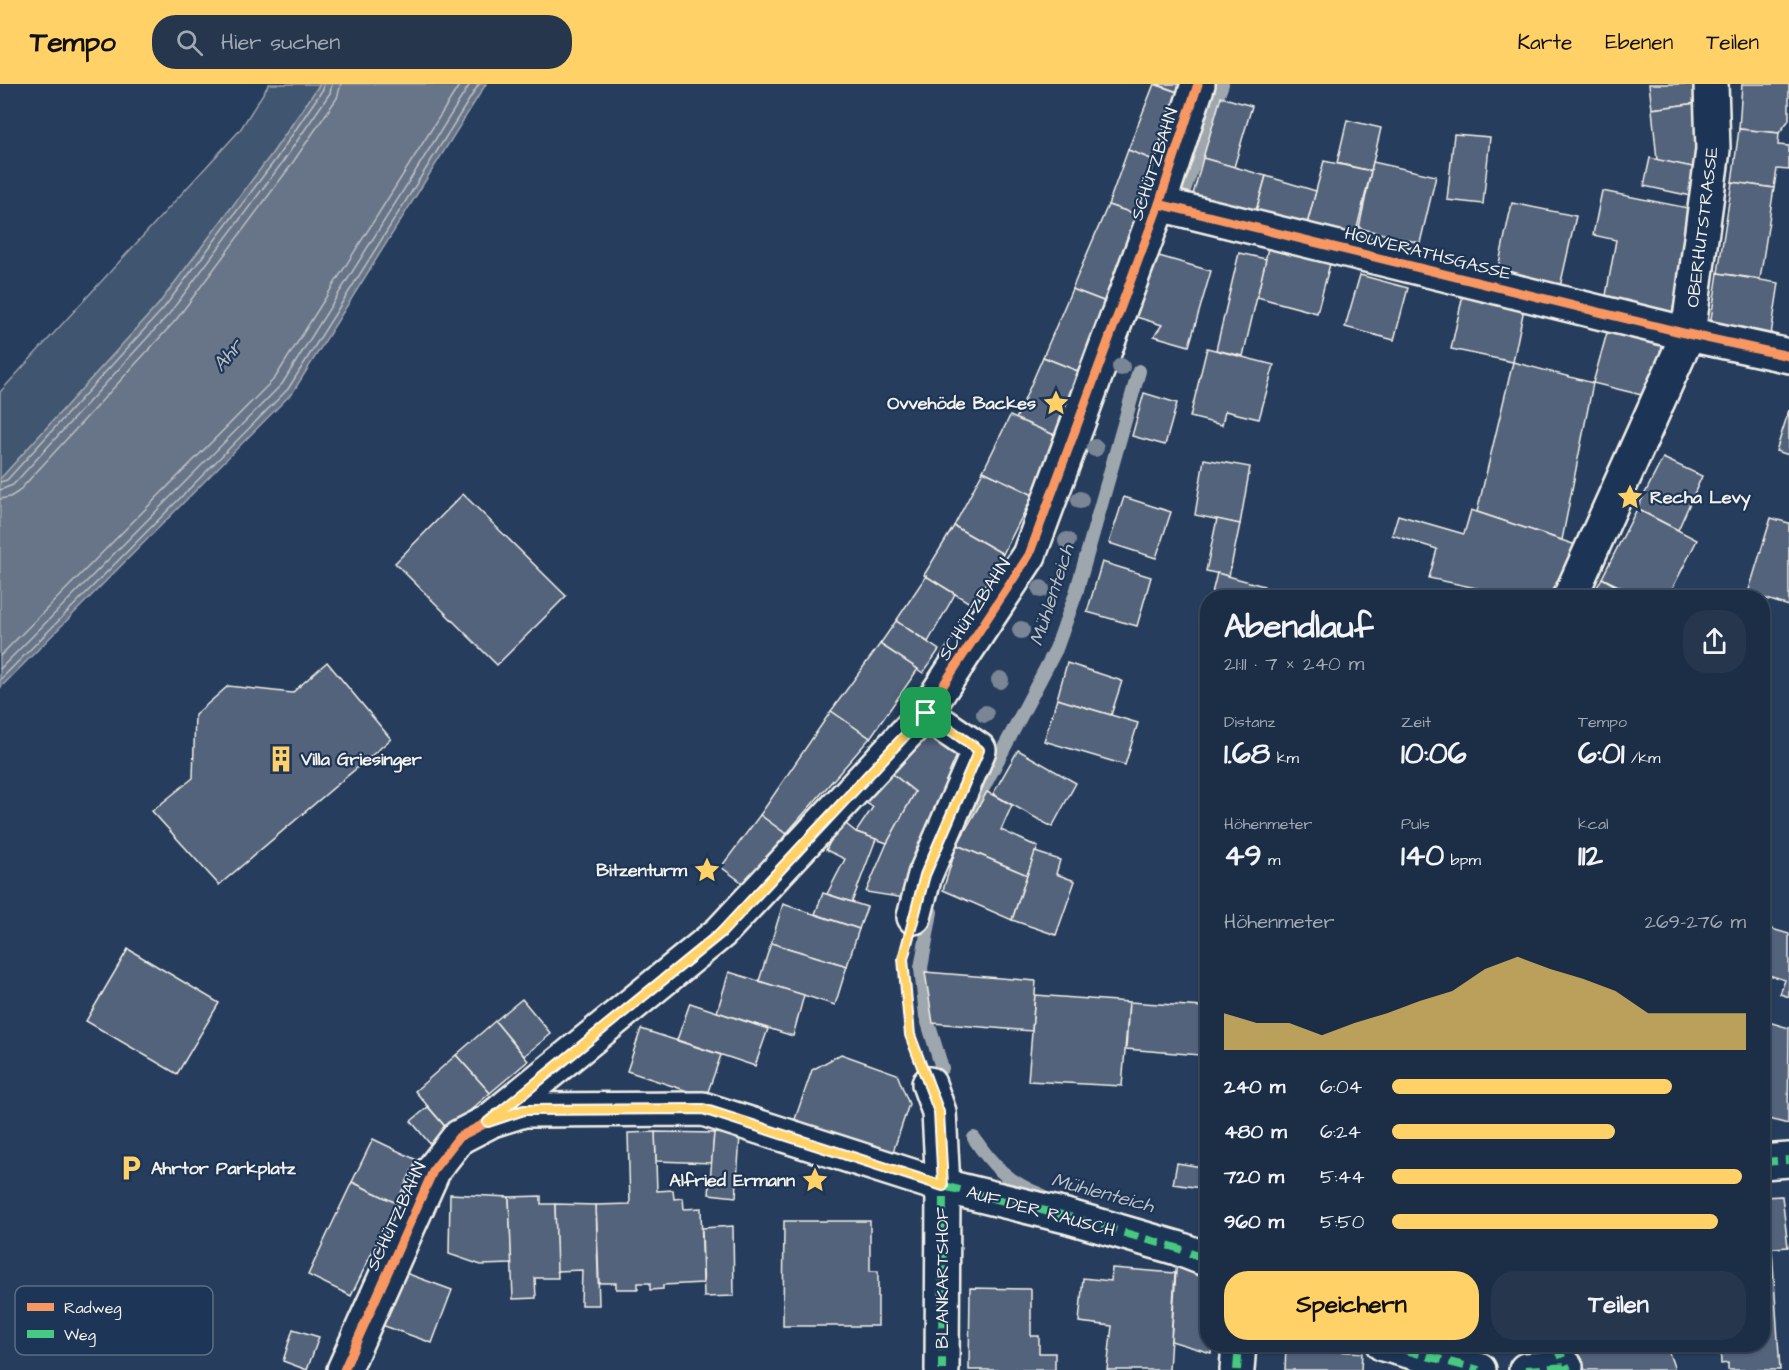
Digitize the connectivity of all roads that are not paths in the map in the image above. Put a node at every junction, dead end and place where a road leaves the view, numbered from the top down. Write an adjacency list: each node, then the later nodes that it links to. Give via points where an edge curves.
1 (1198, 84): 3 (street, SCHÜTZBAHN)
2 (1711, 84): 4 (street, OBERHUTSTRASSE, via 1713,150)
3 (1159, 204): 4 (street, HOUVERATHSGASSE); 7 (street, SCHÜTZBAHN, via 1029,555)
4 (1688, 334): 5 (street, HOUVERATHSGASSE); 6 (street, OBERHUTSTRASSE)
5 (1789, 356)
6 (1573, 590)
7 (926, 713): 8 (street, via 979,750 925,875); 10 (street, SCHÜTZBAHN, via 722,932)
8 (914, 917)
9 (929, 1084): 13 (street, BLANKARTSHOF, via 939,1112)
10 (488, 1122): 13 (street, AUF DER RAUSCH, via 524,1110 703,1109); 17 (street, SCHÜTZBAHN, via 459,1137 434,1168)
11 (1789, 1160): 12 (street)
12 (1770, 1161)
13 (943, 1186): 14 (street, AUF DER RAUSCH, via 1066,1216); 18 (street, BLANKARTSHOF)
14 (1200, 1257)
15 (1413, 1352): 19 (street)
16 (1564, 1360): 20 (street)
17 (344, 1370)
18 (942, 1370)
19 (1479, 1370)
20 (1526, 1370)

